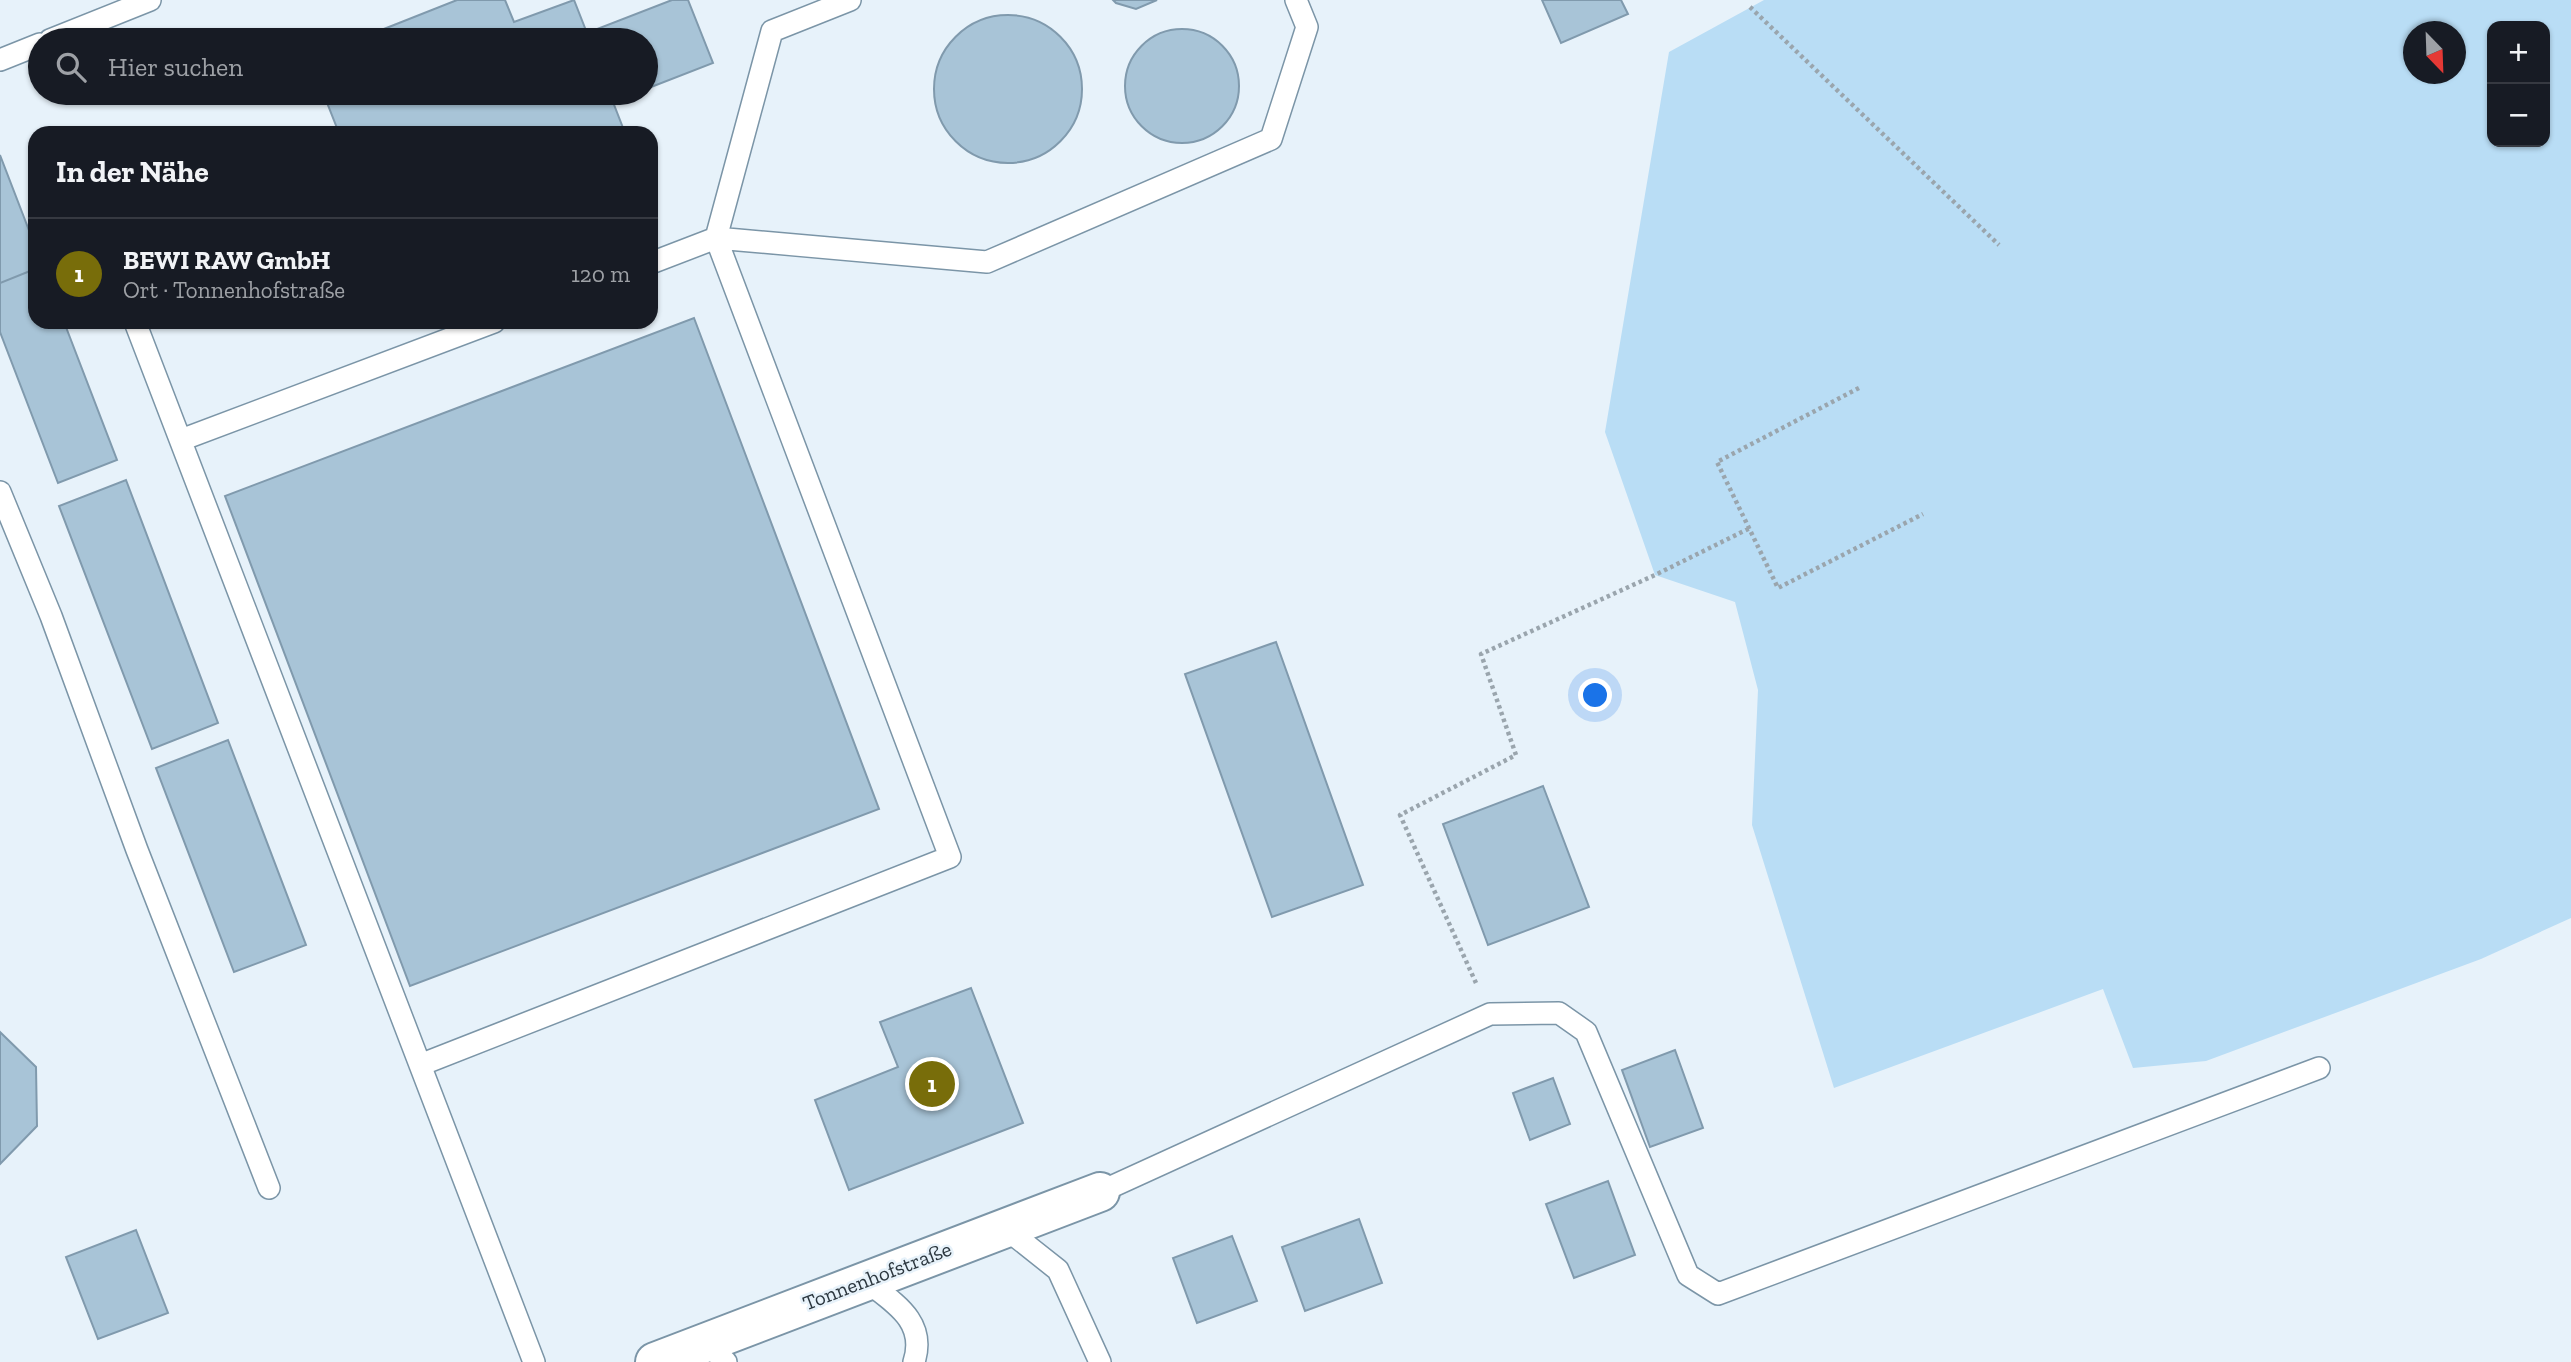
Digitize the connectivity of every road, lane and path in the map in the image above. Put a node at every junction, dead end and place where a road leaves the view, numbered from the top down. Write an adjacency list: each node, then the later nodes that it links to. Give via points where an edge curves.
1 (150, 0): 5 (lane)
2 (850, 0): 8 (lane, via 772,31)
3 (1296, 0): 8 (lane, via 1307,27 1270,139 987,262)
4 (1750, 7): 9 (path)
5 (80, 28)
6 (28, 49): 7 (lane)
7 (0, 60)
8 (716, 238): 10 (lane); 19 (lane, via 950,857)
9 (1999, 245)
10 (658, 260)
11 (138, 329): 14 (lane)
12 (475, 329): 14 (lane)
13 (1859, 388): 17 (path, via 1717,461)
14 (181, 440): 19 (lane)
15 (0, 492): 21 (lane)
16 (1923, 514): 17 (path, via 1778,588)
17 (1750, 528): 18 (path, via 1481,654 1516,755 1400,815)
18 (1490, 1014): 20 (lane, via 1559,1013 1586,1032 1688,1275 1718,1294); 22 (lane)
19 (420, 1065): 26 (lane)
20 (2319, 1068)
21 (270, 1188)
22 (1100, 1192): 23 (street, Tonnenhofstraße)
23 (1006, 1228): 24 (street, Tonnenhofstraße); 29 (lane, via 1058,1270)
24 (866, 1281): 25 (street, Tonnenhofstraße); 28 (lane, via 908,1315 919,1347)
25 (715, 1352): 27 (street, Tonnenhofstraße)
26 (534, 1362)
27 (655, 1362)
28 (914, 1362)
29 (1100, 1362)

